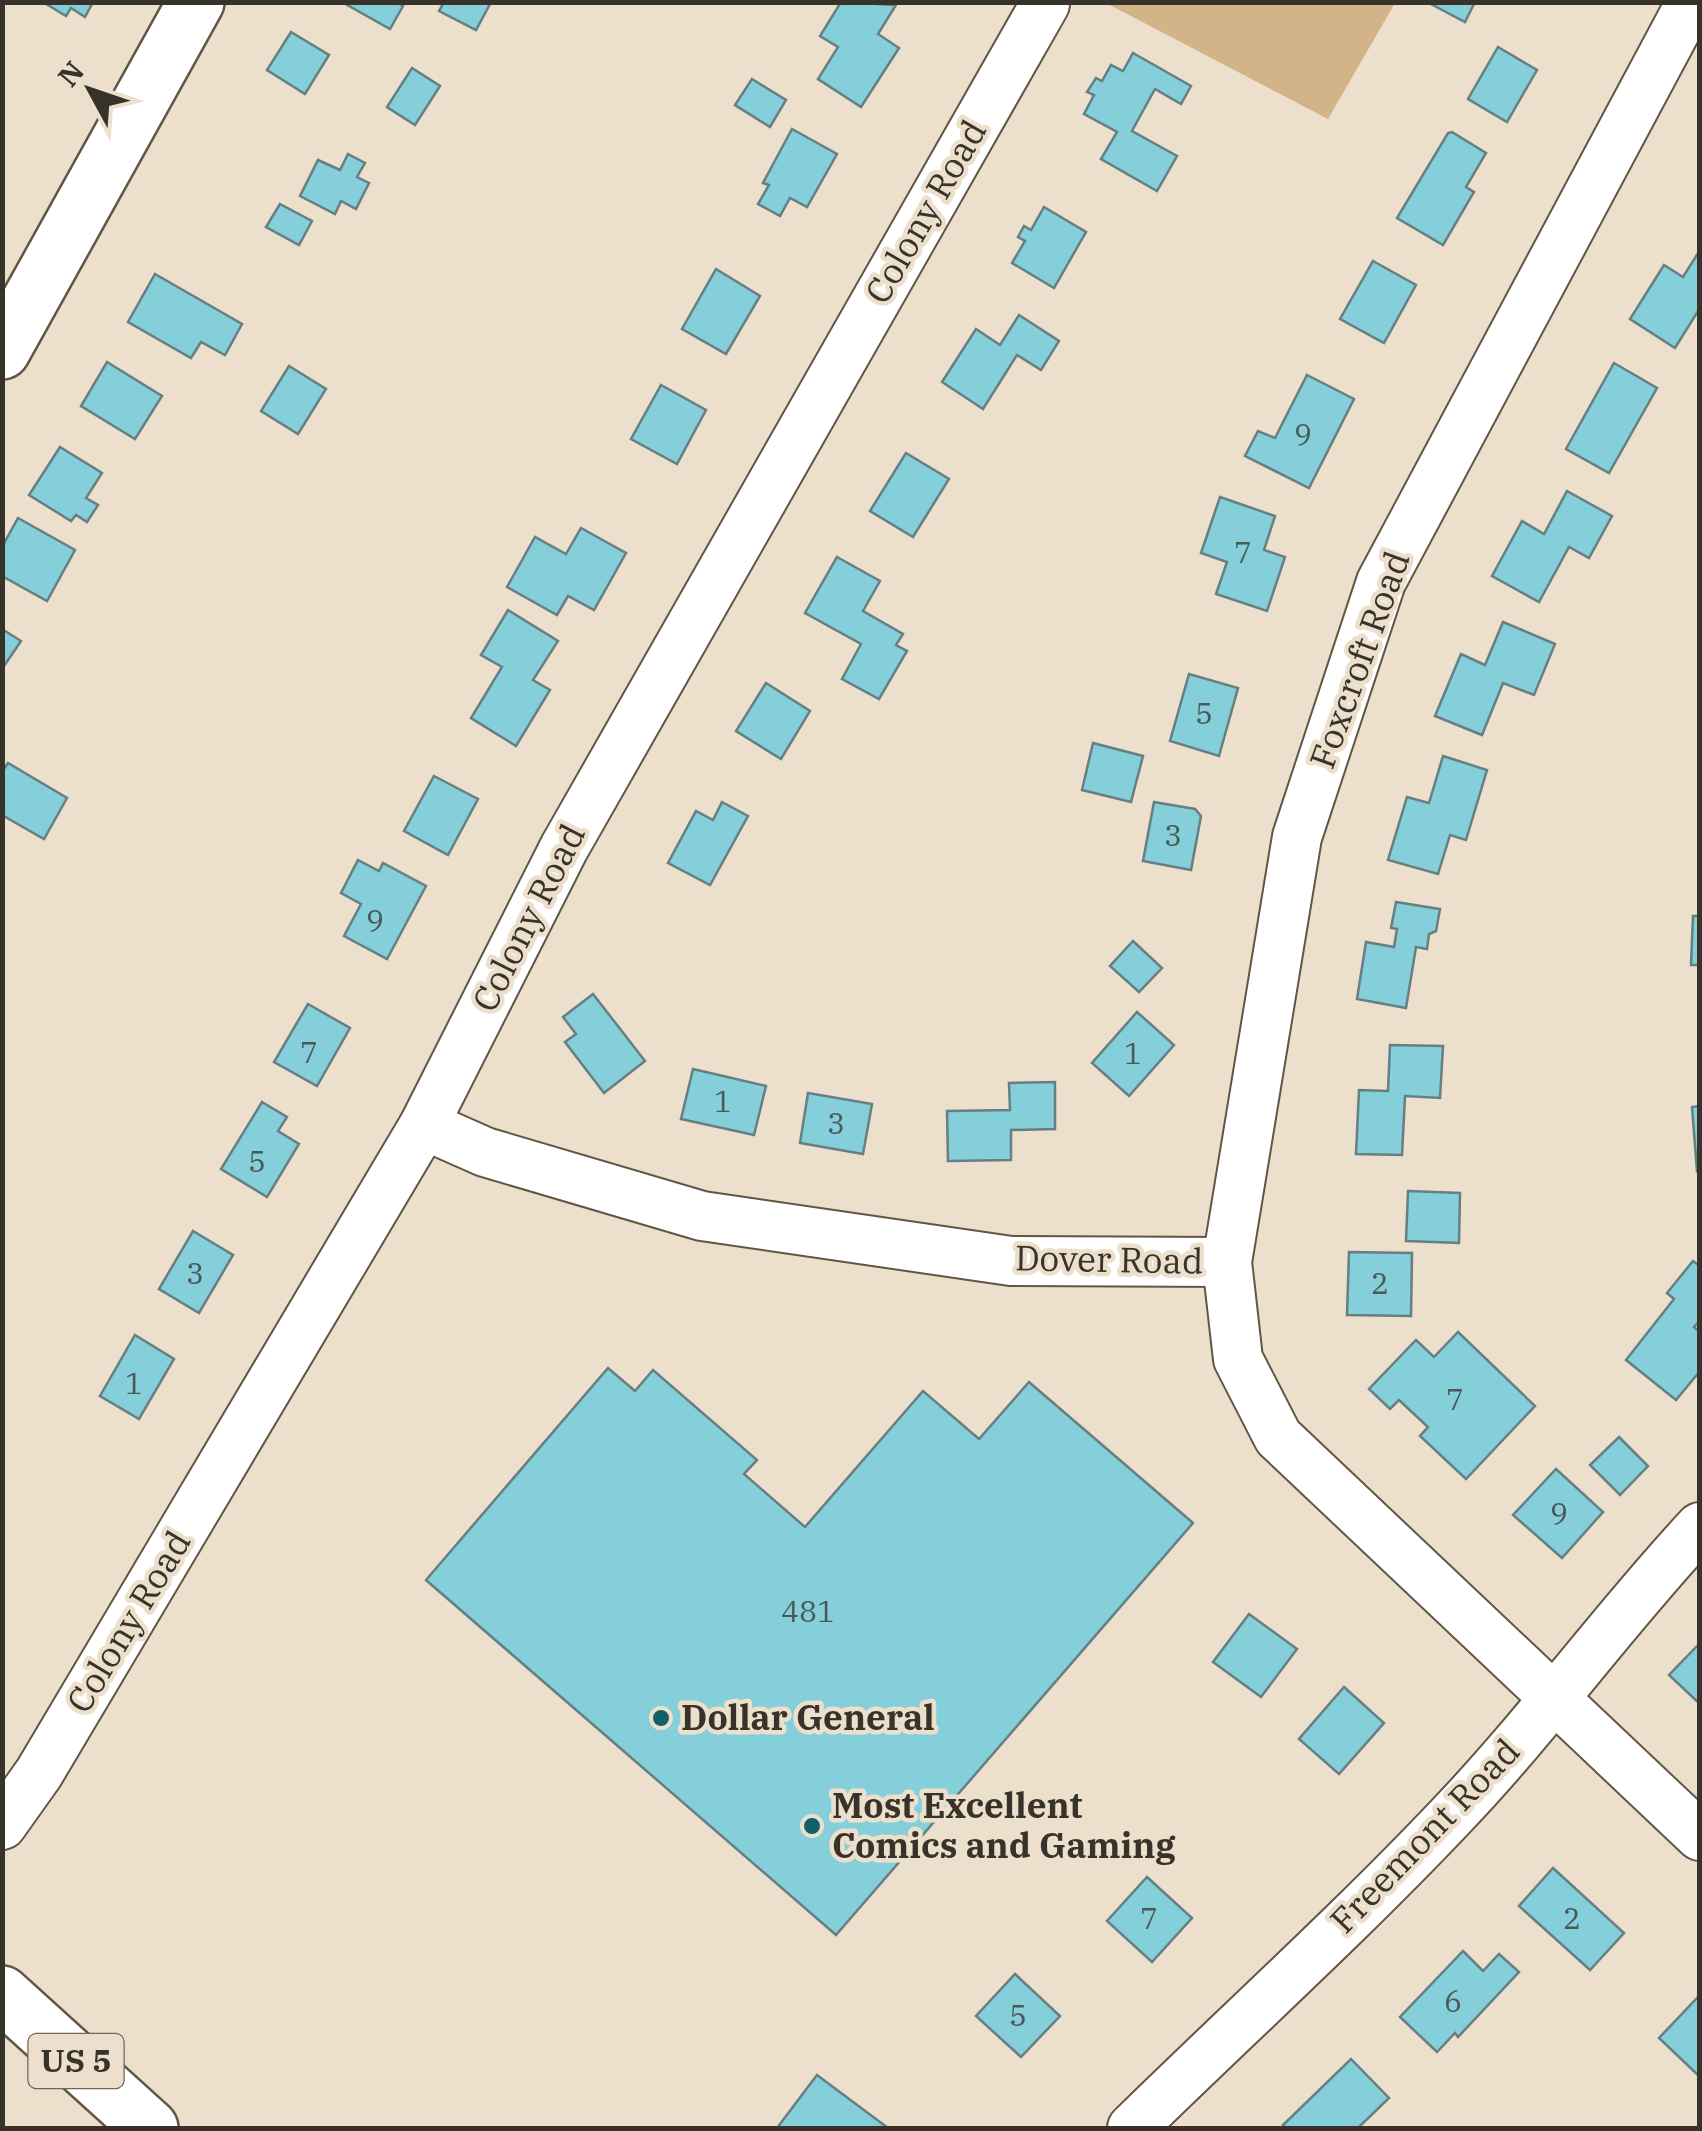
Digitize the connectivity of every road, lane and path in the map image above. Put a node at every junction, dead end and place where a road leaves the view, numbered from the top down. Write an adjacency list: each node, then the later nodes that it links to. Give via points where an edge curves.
1 (196, 2): 4 (main road)
2 (1691, 2): 6 (street, Foxcroft Road, via 1381,582 1297,837)
3 (1044, 4): 5 (street, Colony Road, via 564,848)
4 (2, 351)
5 (424, 1126): 6 (street, Dover Road, via 486,1152 702,1216 1011,1261); 9 (street, Colony Road)
6 (1227, 1262): 8 (street, Dover Road, via 1238,1359 1278,1438)
7 (1700, 1527): 8 (street, Freemont Road)
8 (1553, 1700): 10 (street, Dover Road); 13 (street, Freemont Road, via 1453,1815)
9 (2, 1825)
10 (1700, 1836)
11 (2, 1994): 12 (main road, US 5)
12 (150, 2128)
13 (1132, 2128)

